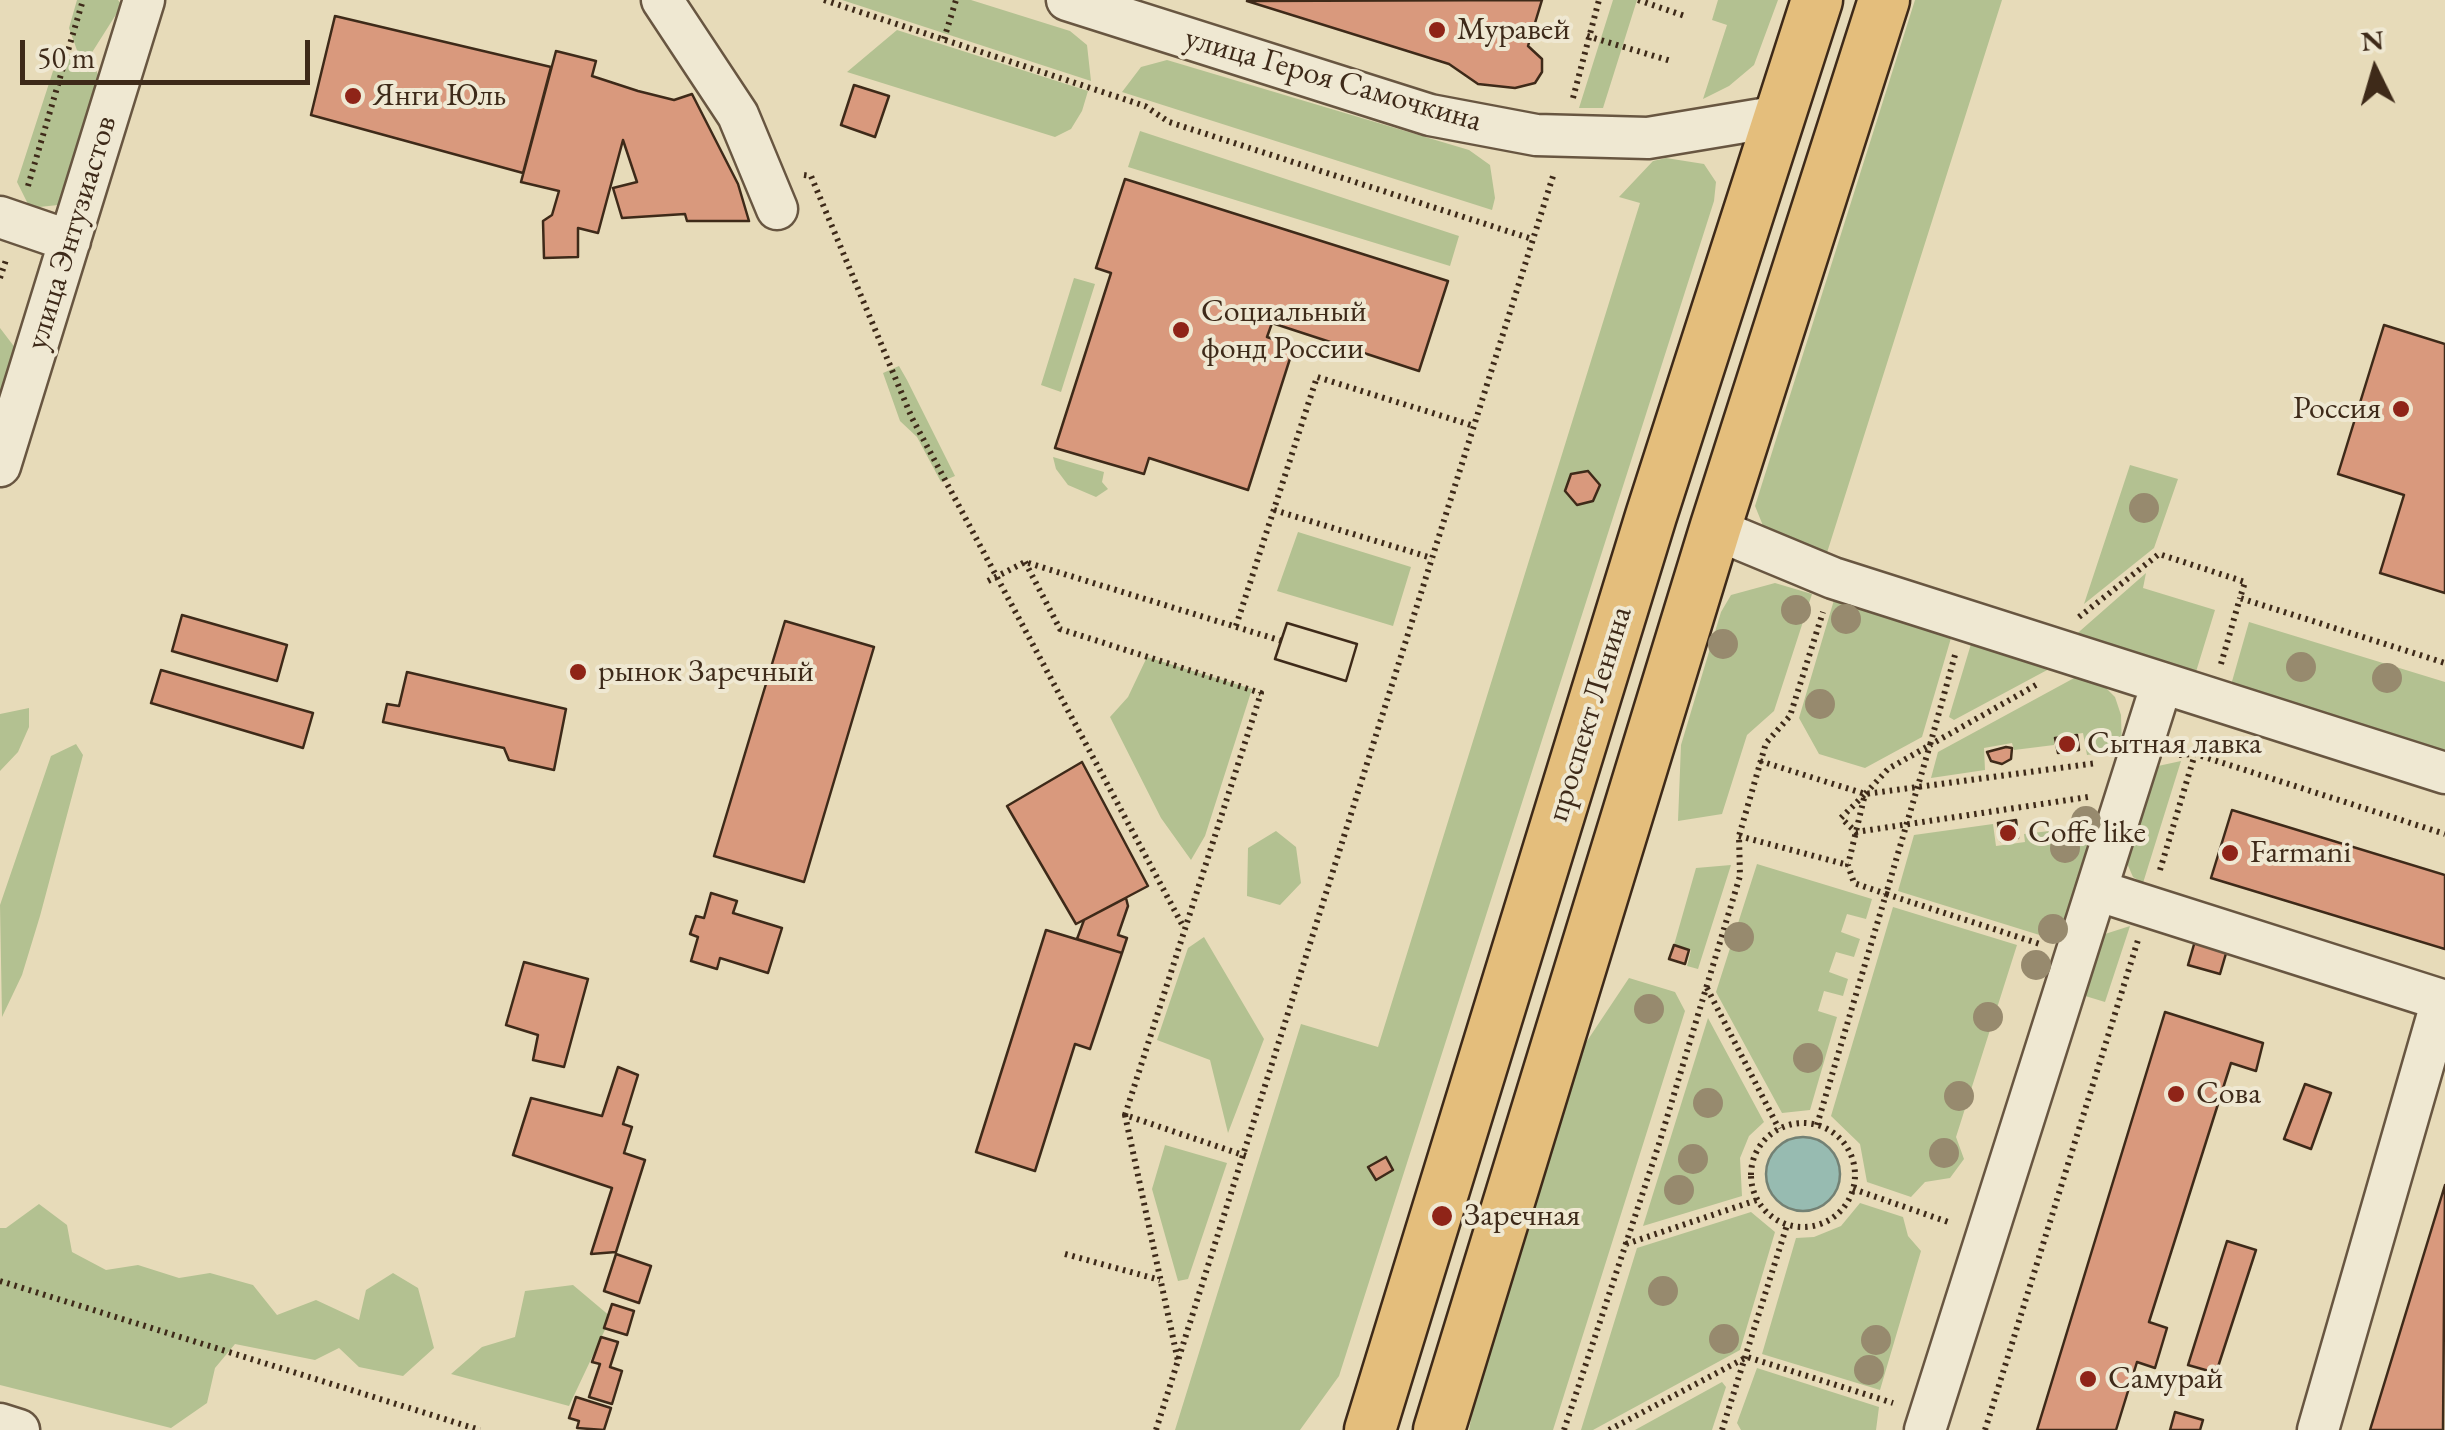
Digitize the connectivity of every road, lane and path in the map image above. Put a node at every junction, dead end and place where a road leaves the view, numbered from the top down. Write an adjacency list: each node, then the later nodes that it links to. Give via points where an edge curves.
1 (83, 0): 19 (path)
2 (144, 0): 21 (street, улица Энтузиастов)
3 (662, 0): 17 (street, via 738,115)
4 (824, 0): 13 (path)
5 (956, 0): 13 (path)
6 (1598, 0): 12 (path)
7 (1638, 0): 11 (path)
8 (1817, 0): 15 (main road, проспект Ленина)
9 (1884, 0): 25 (main road, проспект Ленина)
10 (1092, 4): 16 (street, улица Героя Самочкина, via 1430,115)
11 (1686, 16)
12 (1586, 36): 14 (path); 16 (path)
13 (944, 39): 20 (path, via 1144,106 1169,122)
14 (1671, 61)
15 (1780, 116): 16 (street, улица Героя Самочкина, via 1648,138); 75 (main road, проспект Ленина)
16 (1564, 138): 20 (path)
17 (763, 170): 18 (street); 28 (path, via 812,176 912,418)
18 (777, 209)
19 (8, 220): 21 (street)
20 (1532, 238): 22 (path)
21 (70, 241): 23 (street, улица Энтузиастов)
22 (1474, 426): 24 (path, via 1317,377); 26 (path)
23 (0, 466)
24 (1274, 510): 26 (path); 32 (path)
25 (1715, 529): 29 (street); 76 (main road, проспект Ленина)
26 (1432, 558): 59 (path)
27 (1025, 562): 28 (path); 32 (path); 52 (path, via 1060,629 1260,692)
28 (997, 576): 30 (path); 52 (path)
29 (1834, 578): 31 (street); 39 (path, via 1790,716)
30 (988, 581)
31 (1966, 620): 34 (street); 37 (path)
32 (1236, 626): 33 (path)
33 (1282, 641)
34 (2070, 654): 35 (path, via 2064,629 2160,554 2245,582 2240,598); 36 (street); 37 (path)
35 (2445, 663)
36 (2162, 683): 41 (street); 49 (street)
37 (1930, 745): 43 (path, via 1888,769); 45 (path)
38 (2195, 754): 51 (path)
39 (1760, 761): 43 (path); 47 (path)
40 (2105, 762): 42 (path)
41 (2445, 773)
42 (2100, 779)
43 (1865, 794): 46 (path); 46 (path, via 1841,818)
44 (2096, 796): 45 (path)
45 (1906, 826): 46 (path); 50 (path)
46 (1856, 832): 48 (path)
47 (1739, 836): 48 (path); 54 (path, via 1740,876)
48 (1848, 865): 50 (path, via 1854,883)
49 (2099, 890): 51 (street); 53 (street)
50 (1886, 894): 53 (path); 57 (path)
51 (2148, 908): 55 (street); 80 (path)
52 (1184, 928): 56 (path)
53 (2077, 956): 63 (street)
54 (1706, 987): 58 (path); 64 (path)
55 (2443, 1000): 81 (street)
56 (1125, 1116): 59 (path); 66 (path)
57 (1816, 1125): 58 (path); 60 (path, via 1832,1132 1851,1156)
58 (1779, 1129): 61 (path, via 1756,1152 1751,1168)
59 (1246, 1156): 69 (path)
60 (1853, 1189): 62 (path, via 1835,1216 1804,1227); 63 (path)
61 (1757, 1200): 62 (path); 64 (path)
62 (1787, 1225): 68 (path)
63 (1987, 1236): 70 (street)
64 (1625, 1245): 77 (path)
65 (1065, 1254): 66 (path)
66 (1160, 1280): 69 (path)
67 (0, 1281): 73 (path)
68 (1747, 1358): 70 (path); 78 (path); 79 (path)
69 (1179, 1363): 74 (path)
70 (1928, 1422)
71 (0, 1424): 72 (street)
72 (19, 1430)
73 (480, 1430)
74 (1156, 1430)
75 (1370, 1430)
76 (1439, 1430)
77 (1564, 1430)
78 (1609, 1430)
79 (1722, 1430)
80 (1985, 1430)
81 (2318, 1430)

